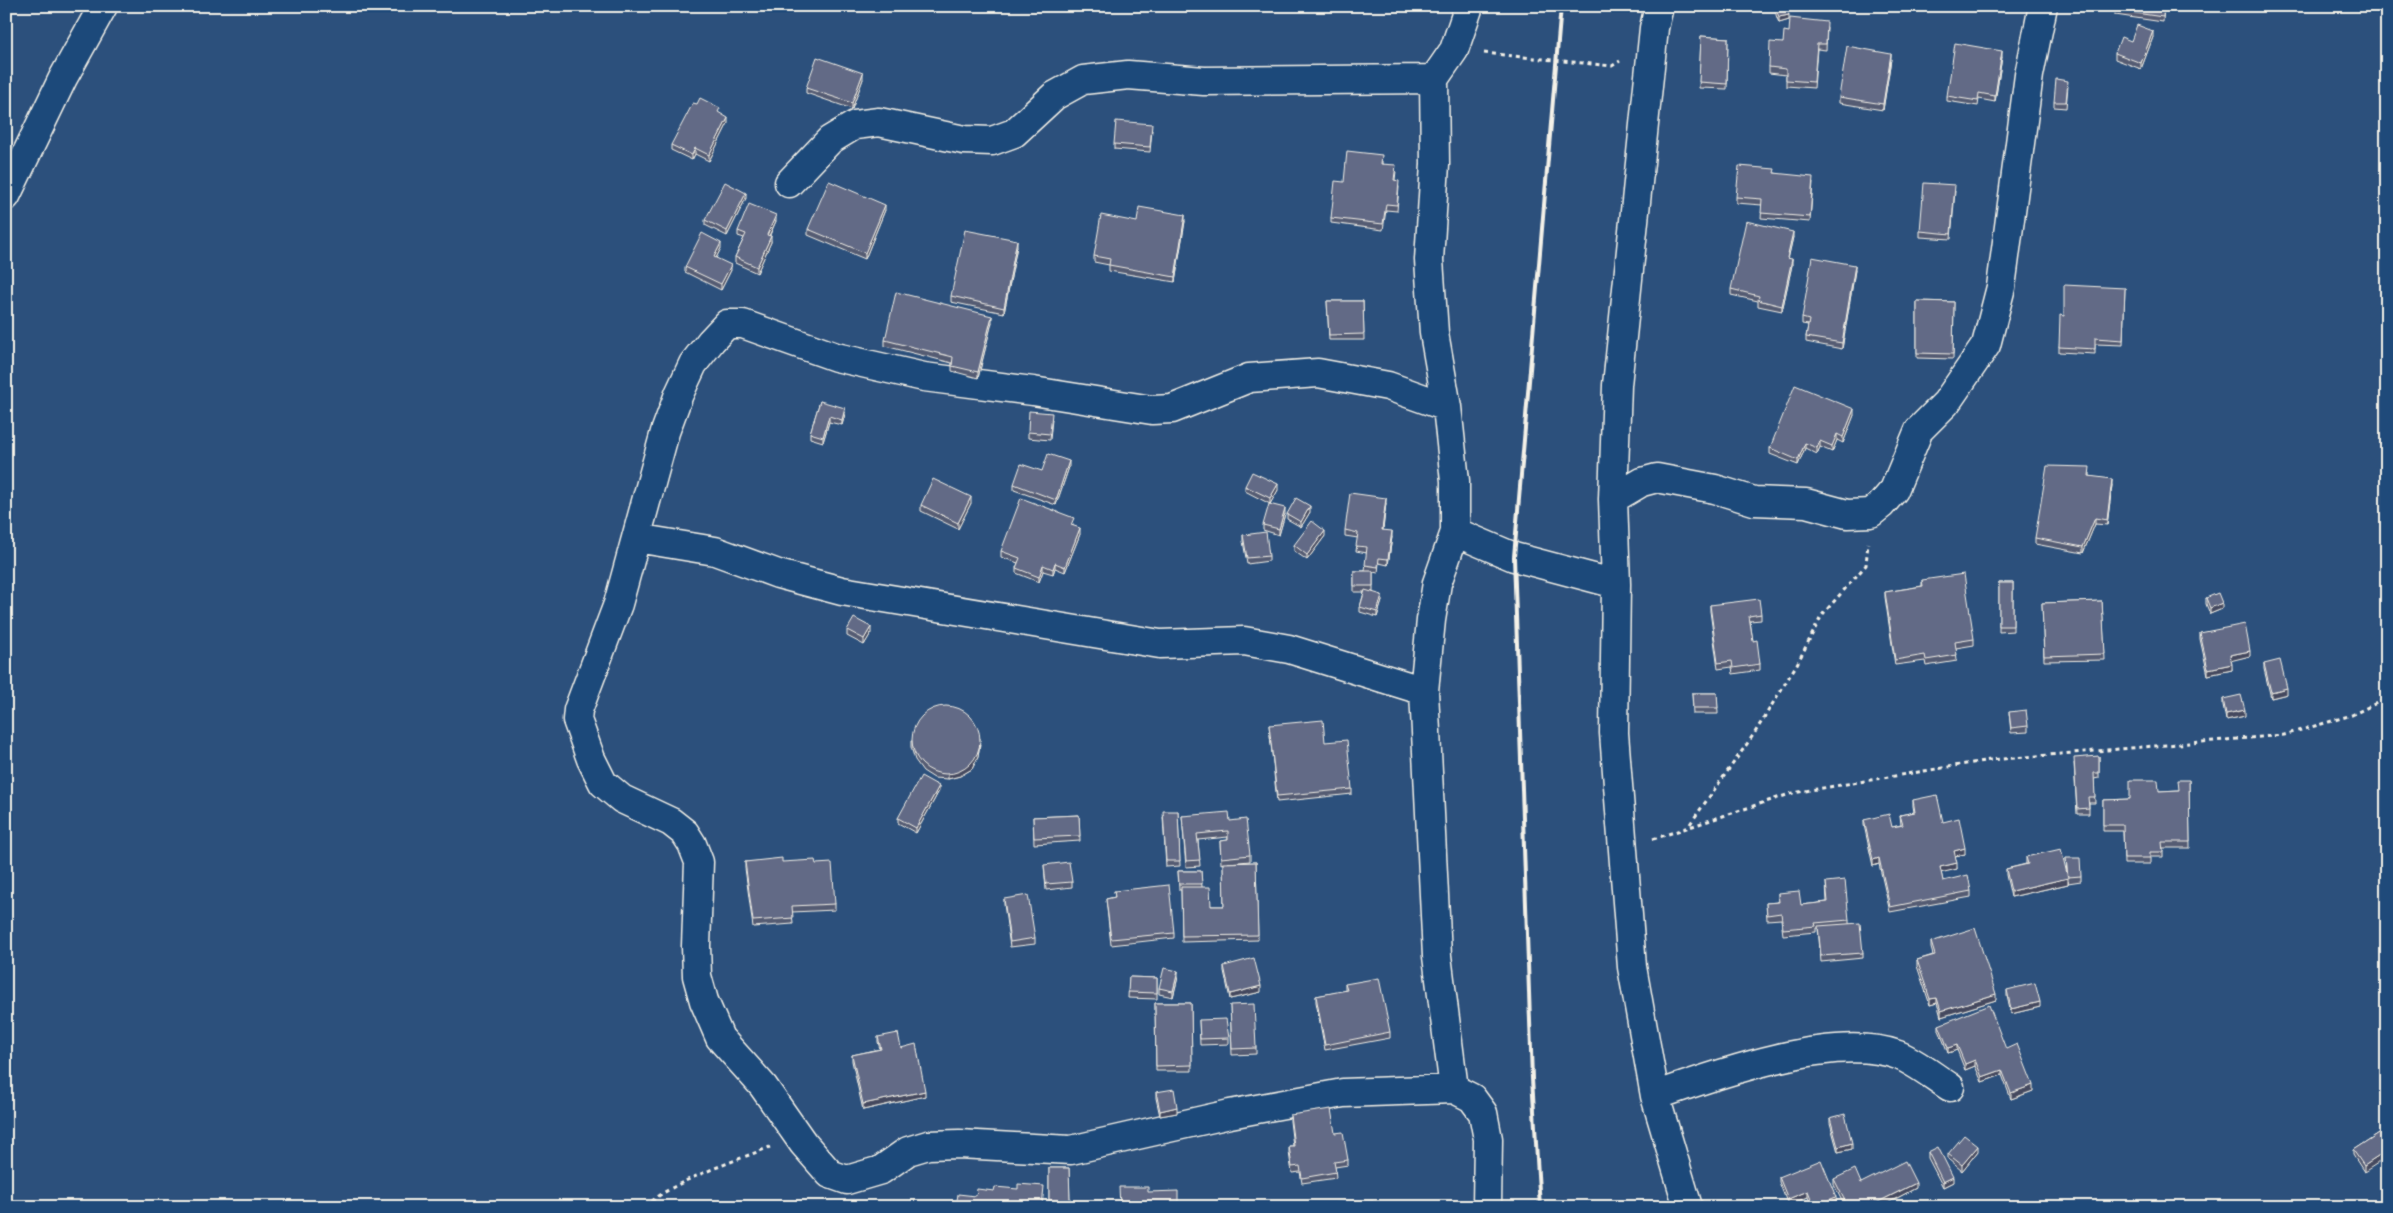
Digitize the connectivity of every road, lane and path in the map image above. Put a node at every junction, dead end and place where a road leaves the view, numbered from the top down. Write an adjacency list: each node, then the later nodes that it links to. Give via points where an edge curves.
1 (103, 6): 9 (street, via 63,78)
2 (1469, 6): 6 (street)
3 (1659, 6): 5 (street)
4 (2043, 6): 12 (street, via 2029,75 2000,287 1986,345 1946,403 1919,430 1894,490)
5 (1653, 37): 6 (path, via 1612,66); 11 (street, via 1617,385)
6 (1454, 50): 7 (street)
7 (1434, 78): 8 (street, via 1204,81 1128,75 1083,80 1054,96 1014,133 992,141 964,140 879,122 855,125 830,140); 10 (street, via 1435,164 1429,260 1434,333)
8 (789, 183)
9 (6, 196)
10 (1447, 407): 13 (street, via 1455,481); 14 (street, via 1388,386 1318,374 1249,378 1172,409 1152,410 924,377 836,357 744,324 727,324 693,364 679,394 665,432)
11 (1613, 499): 12 (street, via 1642,482 1657,478 1715,489 1754,501 1806,503 1847,514); 15 (street)
12 (1872, 513): 18 (path, via 1866,565 1822,615 1797,664 1754,734)
13 (1455, 532): 15 (street, via 1514,557); 16 (street, via 1437,583)
14 (636, 538): 16 (street, via 714,551 778,574 842,591 1160,644 1244,641 1289,649); 23 (street, via 618,604 577,720 602,783 622,799 671,822 685,832 692,844 699,862 697,976 704,1001 720,1038 763,1086)
15 (1616, 584): 19 (street, via 1614,733)
16 (1424, 691): 21 (street, via 1437,956)
17 (2387, 698): 18 (path, via 2352,715 2284,735 1990,760 1793,793)
18 (1690, 825): 19 (path)
19 (1625, 849): 22 (street, via 1632,967)
20 (1950, 1087): 22 (street, via 1899,1055 1867,1048 1836,1049 1762,1062)
21 (1454, 1089): 23 (street, via 1343,1093 1230,1114 1071,1150 928,1145 908,1150 881,1170 847,1180 830,1174); 25 (street, via 1472,1098 1483,1113 1488,1139)
22 (1655, 1096): 26 (street)
23 (803, 1142): 24 (path, via 771,1147 708,1171 654,1198)
24 (646, 1207)
25 (1487, 1207)
26 (1688, 1207)

